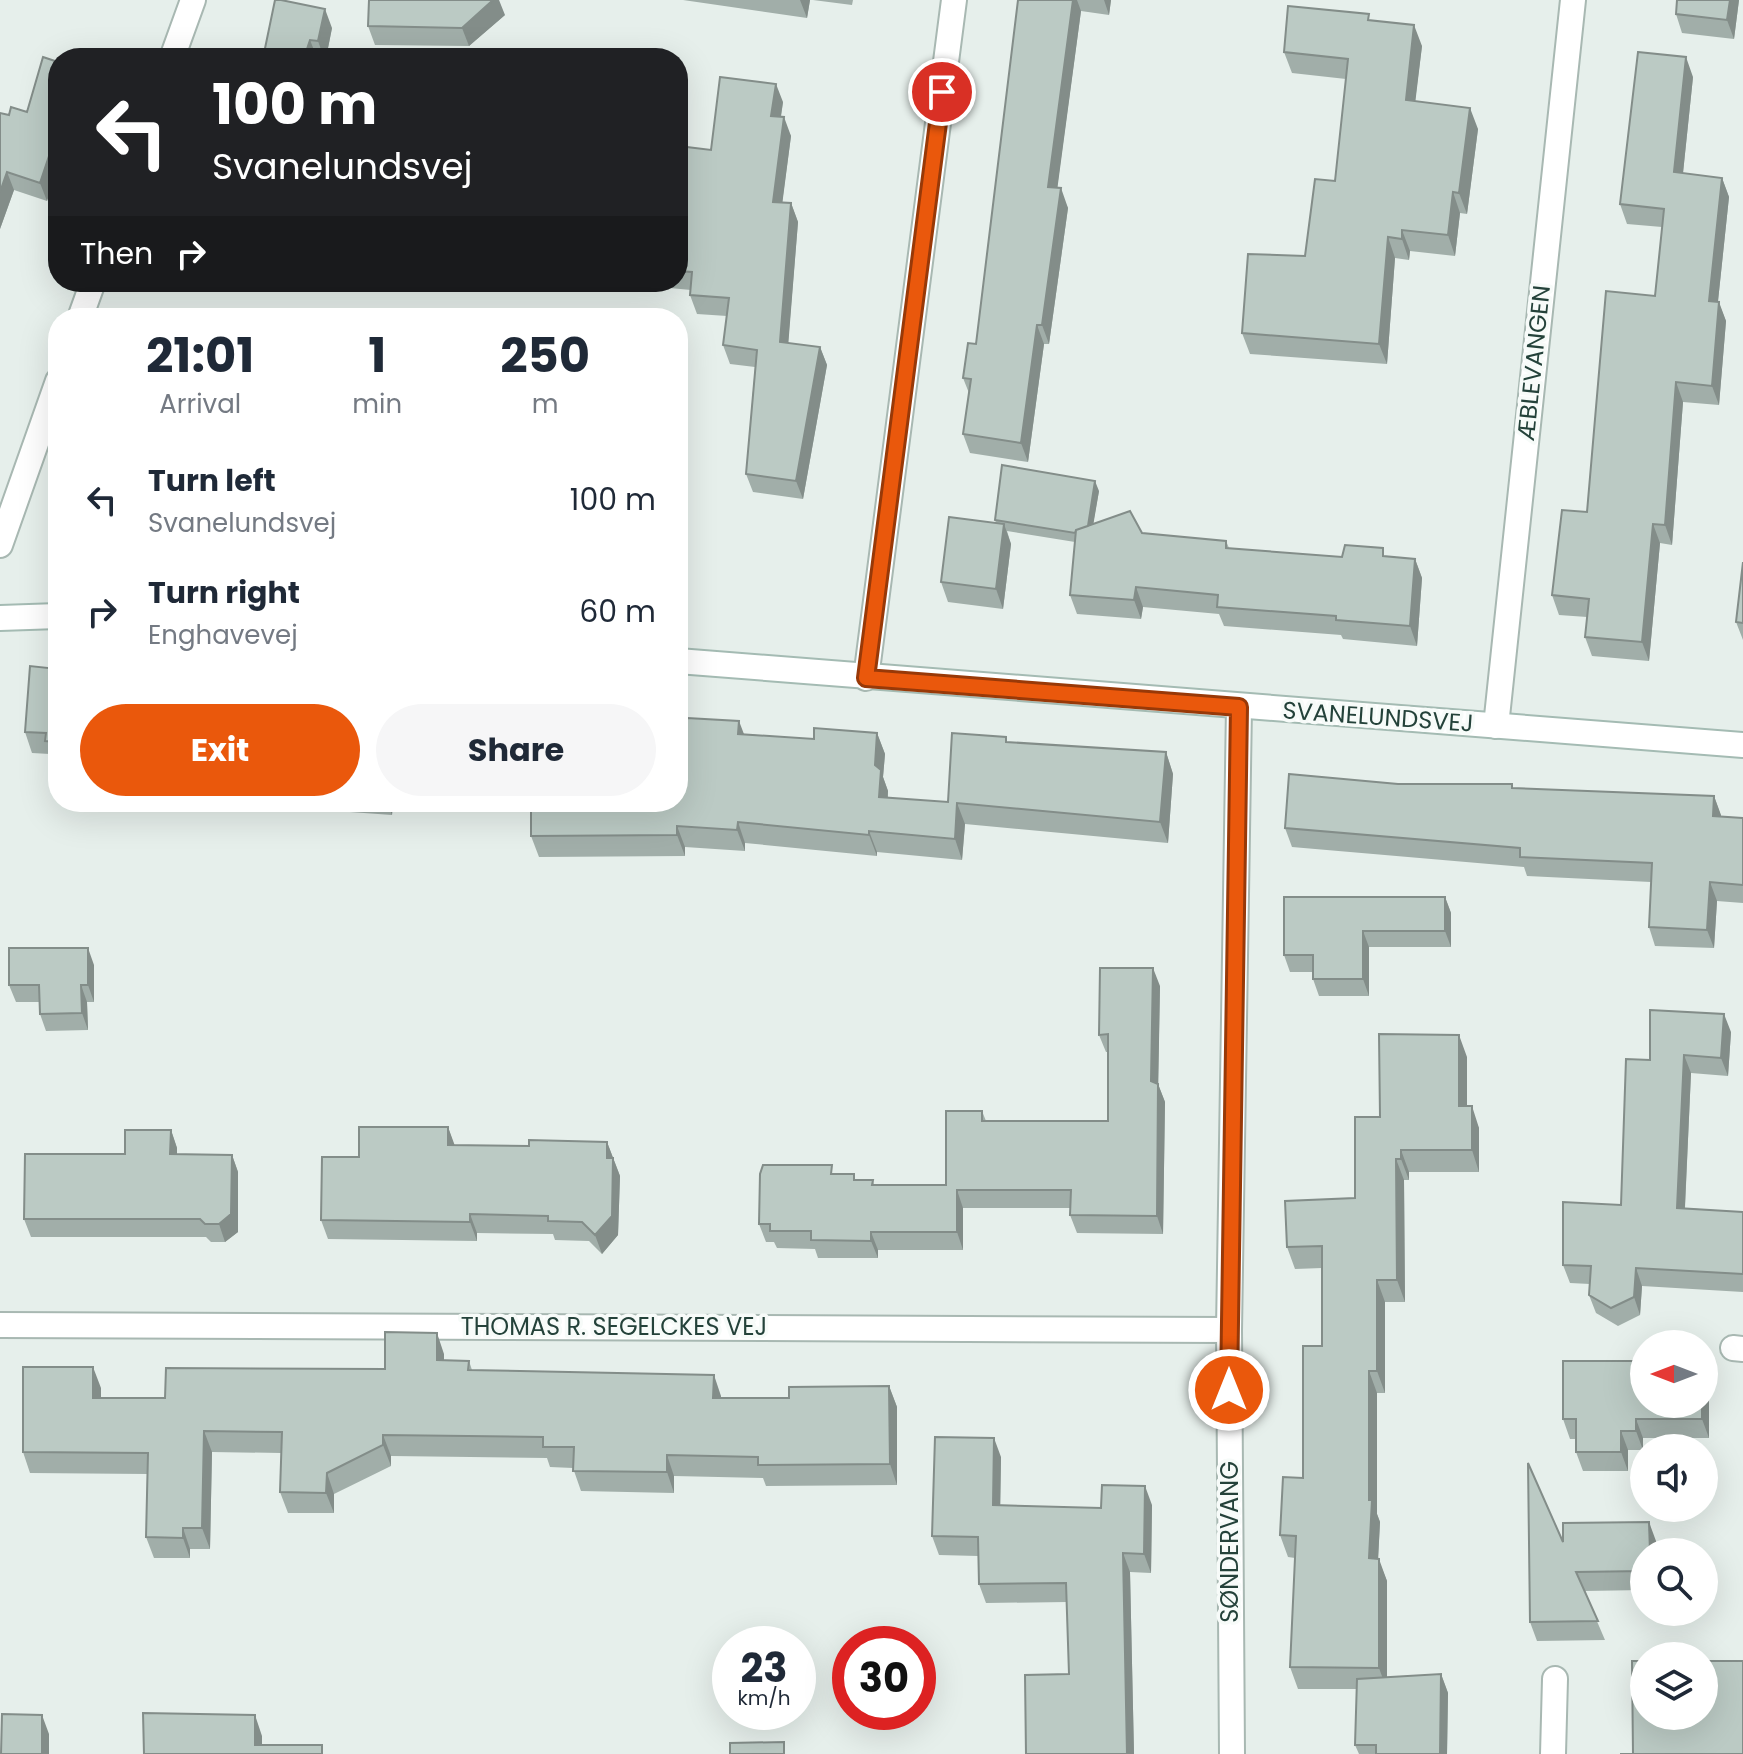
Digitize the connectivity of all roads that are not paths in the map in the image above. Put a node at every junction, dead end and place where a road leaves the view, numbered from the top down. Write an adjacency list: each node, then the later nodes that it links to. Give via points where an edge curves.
1 (193, 0): 4 (street)
2 (954, 0): 10 (street)
3 (1573, 0): 12 (street, ÆBLEVANGEN)
4 (176, 48)
5 (48, 409): 6 (street)
6 (0, 545)
7 (48, 616): 8 (street)
8 (0, 618)
9 (688, 662): 10 (street, SVANELUNDSVEJ)
10 (866, 678): 11 (street, SVANELUNDSVEJ)
11 (1239, 707): 12 (street, SVANELUNDSVEJ); 15 (street, SØNDERVANG)
12 (1496, 726): 13 (street, SVANELUNDSVEJ)
13 (1743, 745)
14 (0, 1325): 15 (street, THOMAS R. SEGELCKES VEJ)
15 (1229, 1330): 17 (street, SØNDERVANG)
16 (1555, 1679): 18 (street)
17 (1232, 1754)
18 (1553, 1754)

